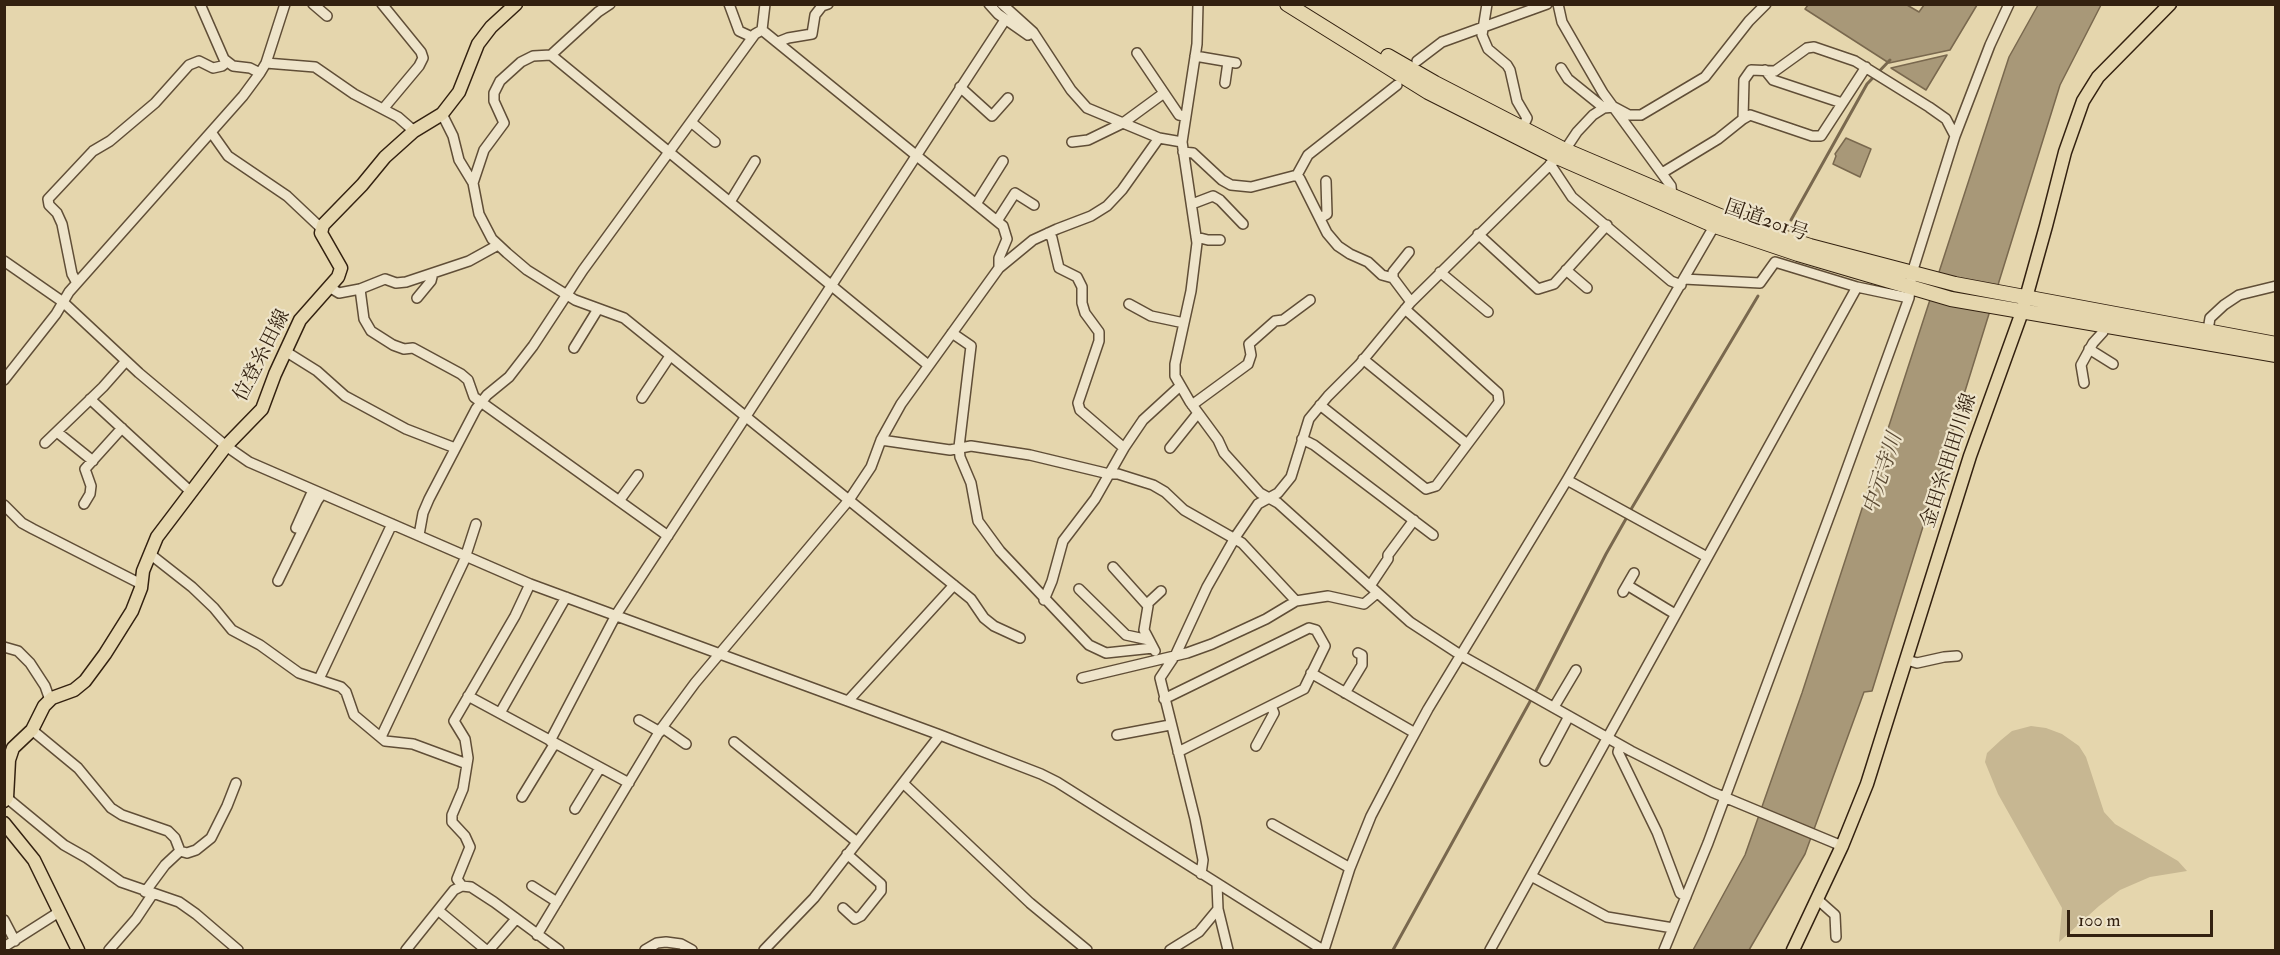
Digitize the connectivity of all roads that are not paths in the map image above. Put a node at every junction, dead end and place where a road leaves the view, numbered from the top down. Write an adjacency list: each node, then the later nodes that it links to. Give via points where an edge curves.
1 (200, 4): 32 (street)
2 (285, 4): 33 (street)
3 (313, 4): 21 (street)
4 (382, 4): 46 (street, via 423,58)
5 (516, 4): 47 (main road, via 478,44 459,92)
6 (610, 4): 29 (street)
7 (729, 4): 26 (street, via 740,31)
8 (765, 4): 24 (street)
9 (828, 4): 27 (street, via 815,15 812,33)
10 (989, 4): 22 (street)
11 (1002, 4): 25 (street)
12 (1198, 4): 30 (street)
13 (1287, 4): 62 (highway, 国道201号, via 1428,92)
14 (1304, 4): 52 (highway, 国道201号, via 1365,44)
15 (1487, 4): 23 (street)
16 (1547, 4): 23 (street)
17 (1558, 4): 45 (street, via 1562,22)
18 (1766, 4): 45 (street, via 1705,77 1641,115 1629,115)
19 (2009, 4): 55 (street)
20 (2170, 4): 107 (main road, 金田糸田田川線, via 2098,77 2083,101)
21 (327, 16)
22 (1005, 20): 25 (street, via 1028,35); 40 (street)
23 (1484, 27): 31 (street, via 1443,42); 52 (street, via 1482,35 1488,49 1510,70 1517,101 1527,118)
24 (762, 30): 26 (street); 27 (street)
25 (1033, 32): 51 (street, via 1087,108)
26 (752, 38): 50 (street)
27 (778, 42): 61 (street)
28 (1137, 53): 41 (street)
29 (551, 55): 60 (street); 68 (street, via 533,56 521,62 500,81 494,101 504,123 484,150)
30 (1195, 56): 38 (street, via 1232,62); 48 (street)
31 (1417, 61)
32 (228, 62): 37 (street); 93 (street, via 213,68 199,61 189,65 154,104 93,151 48,199 62,224)
33 (266, 63): 37 (street); 46 (street, via 315,68)
34 (1866, 67): 36 (street, via 1814,47 1783,67); 43 (street); 55 (street, via 1946,119)
35 (1561, 68): 44 (street, via 1568,79)
36 (1765, 70): 43 (street, via 1773,80); 49 (street, via 1751,70 1744,80)
37 (260, 73): 54 (street)
38 (1225, 83)
39 (1397, 85): 66 (street, via 1308,155)
40 (960, 87): 42 (street, via 992,116); 61 (street)
41 (1164, 93): 48 (street, via 1179,115); 51 (street)
42 (1008, 98)
43 (1842, 103): 49 (street, via 1821,136 1750,116)
44 (1604, 108): 45 (street); 62 (street, via 1577,132)
45 (1614, 108): 65 (street)
46 (383, 109): 53 (street)
47 (442, 114): 53 (main road); 68 (street, via 459,160)
48 (1184, 116): 59 (street)
49 (1743, 119): 65 (street)
50 (692, 122): 57 (street); 60 (street)
51 (1123, 123): 56 (street); 58 (street, via 1088,140)
52 (1523, 127): 62 (highway, 国道201号)
53 (414, 131): 79 (main road, via 385,157)
54 (211, 132): 79 (street, via 228,156 287,196); 93 (street)
55 (1955, 136): 94 (street)
56 (1159, 138): 59 (street); 80 (street, via 1107,206)
57 (715, 142)
58 (1072, 142)
59 (1182, 147): 66 (street, via 1231,185 1251,187); 72 (street)
60 (669, 153): 70 (street); 101 (street)
61 (915, 155): 71 (street); 95 (street)
62 (1558, 157): 69 (highway, 国道201号); 76 (highway, 国道201号); 78 (street, via 1572,198); 81 (street)
63 (755, 161): 70 (street)
64 (1003, 161): 71 (street)
65 (1662, 173): 69 (street, via 1671,186)
66 (1296, 175): 74 (street)
67 (1326, 181): 74 (street, via 1327,214)
68 (473, 183): 84 (street, via 479,214)
69 (1672, 197): 76 (highway, 国道201号)
70 (730, 202): 95 (street)
71 (976, 204): 75 (street)
72 (1191, 204): 77 (street, via 1213,196); 82 (street)
73 (1034, 205): 75 (street, via 1015,193)
74 (1320, 218): 91 (street, via 1338,246)
75 (997, 221): 87 (street, via 1007,239)
76 (1718, 221): 92 (street); 94 (highway, 国道201号, via 1798,254)
77 (1243, 224)
78 (1607, 225): 88 (street); 92 (street, via 1671,281)
79 (322, 230): 97 (main road, 位登糸田線, via 341,268)
80 (1048, 233): 87 (street); 143 (street, via 1059,268 1077,277 1085,313 1099,332 1100,341 1078,403 1080,410)
81 (1478, 234): 88 (street, via 1538,289 1554,284); 89 (street)
82 (1196, 237): 83 (street); 110 (street)
83 (1220, 240)
84 (498, 245): 90 (street, via 469,261); 101 (street, via 527,270)
85 (1409, 252): 91 (street, via 1393,272)
86 (4, 261): 104 (street)
87 (999, 268): 113 (street)
88 (1566, 270): 99 (street)
89 (1440, 272): 106 (street); 109 (street)
90 (433, 273): 100 (street, via 406,282 385,279); 102 (street)
91 (1393, 278): 106 (street)
92 (1682, 282): 98 (street, via 1760,283 1775,262); 148 (street)
93 (77, 283): 104 (street)
94 (1914, 284): 98 (street); 107 (highway, 国道201号, via 1951,299 2000,307); 107 (highway, 国道201号, via 1955,284 2006,293); 227 (street)
95 (831, 285): 122 (street); 133 (street)
96 (2276, 286): 112 (street, via 2239,295 2210,318)
97 (329, 287): 100 (street, via 339,292); 117 (main road, 位登糸田線, via 300,320)
98 (1857, 287): 166 (street)
99 (1587, 288)
100 (360, 289): 129 (street, via 364,318 371,332 393,345 413,348 461,374 468,380 474,397)
101 (568, 296): 108 (street); 129 (street, via 509,377)
102 (417, 298)
103 (1310, 300): 130 (street, via 1283,320 1275,321 1249,344 1248,364)
104 (63, 302): 121 (street); 124 (street)
105 (1129, 304): 110 (street, via 1151,316)
106 (1408, 305): 120 (street); 139 (street, via 1498,393 1499,402)
107 (2023, 305): 111 (highway, 国道201号); 112 (highway, 国道201号); 191 (main road, 金田糸田田川線, via 1970,456)
108 (598, 309): 115 (street); 119 (street, via 624,318)
109 (1488, 312)
110 (1184, 323): 126 (street, via 1175,364)
111 (2104, 325): 116 (street); 118 (highway, 国道201号)
112 (2208, 330): 114 (highway, 国道201号)
113 (952, 333): 122 (street); 141 (street, via 971,346)
114 (2276, 344)
115 (574, 348)
116 (2089, 349): 123 (street); 125 (street, via 2081,365)
117 (285, 351): 140 (main road, 位登糸田線, via 262,409); 142 (street, via 353,401 406,429)
118 (2276, 355)
119 (670, 356): 127 (street); 133 (street)
120 (1363, 359): 131 (street); 139 (street)
121 (126, 361): 128 (street); 140 (street)
122 (928, 364): 137 (street)
123 (2113, 364)
124 (4, 380)
125 (2084, 383)
126 (1179, 387): 130 (street); 143 (street, via 1143,420)
127 (642, 398)
128 (90, 399): 134 (street); 135 (street)
129 (482, 402): 142 (street); 153 (street)
130 (1192, 405): 132 (street)
131 (1320, 405): 136 (street, via 1309,419); 139 (street, via 1426,489 1436,486)
132 (1198, 413): 144 (street); 151 (street, via 1224,453)
133 (745, 416): 152 (street); 162 (street)
134 (122, 428): 145 (street); 149 (street)
135 (57, 432): 138 (street); 145 (street)
136 (1302, 439): 151 (street, via 1291,477); 156 (street)
137 (881, 440): 141 (street, via 950,450); 152 (street, via 871,466)
138 (45, 443)
139 (1467, 444)
140 (226, 447): 149 (main road, 位登糸田線); 150 (street, via 249,462)
141 (959, 447): 146 (street, via 1030,455); 177 (street, via 978,521)
142 (455, 448): 160 (street, via 423,513)
143 (1124, 448): 146 (street)
144 (1170, 448)
145 (93, 461): 154 (street, via 85,469 91,486)
146 (1109, 474): 163 (street, via 1153,485 1184,510); 177 (street, via 1063,541)
147 (638, 475): 153 (street)
148 (1567, 480): 166 (street); 188 (street)
149 (190, 491): 164 (main road, 位登糸田線, via 157,537)
150 (318, 492): 157 (street); 159 (street); 169 (street)
151 (1269, 498): 163 (street, via 1258,504); 174 (street)
152 (849, 500): 172 (street); 186 (street)
153 (619, 501): 162 (street)
154 (84, 504)
155 (4, 505): 170 (street, via 22,523)
156 (1413, 520): 161 (street); 174 (street, via 1388,555)
157 (392, 524): 160 (street); 195 (street)
158 (476, 524): 165 (street)
159 (296, 528)
160 (419, 535): 165 (street)
161 (1433, 535)
162 (668, 536): 181 (street)
163 (1235, 539): 178 (street); 187 (street)
164 (150, 554): 170 (main road, 位登糸田線); 195 (street, via 192,587 232,630 299,673)
165 (465, 555): 171 (street); 212 (street)
166 (1707, 557): 180 (street)
167 (1113, 567): 179 (street)
168 (1634, 573): 180 (street, via 1625,588)
169 (278, 581)
170 (141, 584): 199 (main road, 位登糸田線, via 132,611 85,681)
171 (530, 584): 176 (street); 197 (street)
172 (954, 585): 182 (street, via 971,599 984,618); 200 (street)
173 (1079, 589): 183 (street, via 1126,635)
174 (1373, 590): 178 (street, via 1364,604 1328,596); 188 (street, via 1410,622)
175 (1161, 591): 179 (street)
176 (567, 597): 181 (street); 203 (street)
177 (1044, 600): 183 (street, via 1096,650 1106,653)
178 (1296, 601): 187 (street, via 1219,641)
179 (1147, 604): 183 (street, via 1144,630)
180 (1675, 614): 213 (street)
181 (616, 615): 186 (street); 214 (street)
182 (1020, 638)
183 (1151, 644): 190 (street)
184 (4, 647): 199 (street, via 18,651 30,663)
185 (1358, 653): 196 (street, via 1362,665)
186 (720, 654): 200 (street); 208 (street)
187 (1176, 654): 190 (street); 198 (street, via 1160,678)
188 (1462, 656): 202 (street); 209 (street)
189 (1957, 656): 191 (street, via 1917,663)
190 (1159, 659): 194 (street)
191 (1906, 660): 233 (main road, 金田糸田田川線, via 1868,784)
192 (1576, 670): 202 (street)
193 (1311, 674): 196 (street); 198 (street, via 1324,646 1316,630 1309,628); 201 (street, via 1304,689)
194 (1082, 678)
195 (319, 679): 212 (street, via 341,687 354,715)
196 (1345, 693): 209 (street)
197 (468, 696): 203 (street); 221 (street, via 454,721 465,739)
198 (1164, 699): 206 (street)
199 (50, 700): 207 (main road)
200 (849, 701): 210 (street)
201 (1271, 706): 218 (street, via 1274,713); 219 (street)
202 (1554, 707): 204 (street)
203 (500, 713): 214 (street)
204 (1569, 716): 213 (street); 220 (street)
205 (639, 720): 208 (street)
206 (1170, 725): 211 (street); 219 (street)
207 (32, 730): 228 (main road, via 13,748); 234 (street, via 78,768 111,808 168,831)
208 (661, 730): 216 (street); 224 (street)
209 (1415, 733): 236 (street, via 1371,816)
210 (940, 735): 225 (street); 237 (street, via 1057,782)
211 (1117, 735)
212 (381, 737): 221 (street)
213 (1607, 737): 217 (street); 238 (street)
214 (552, 742): 222 (street); 226 (street)
215 (734, 742): 232 (street)
216 (686, 744)
217 (1620, 745): 227 (street); 243 (street, via 1618,752 1657,832 1680,893)
218 (1256, 746)
219 (1178, 752): 237 (street, via 1203,860)
220 (1545, 761)
221 (467, 764): 240 (street, via 463,789 452,814 452,822 471,847 457,879)
222 (600, 768): 224 (street); 229 (street)
223 (236, 783): 234 (street, via 211,838 196,850)
224 (629, 783): 245 (street)
225 (903, 783): 232 (street); 266 (street)
226 (522, 797)
227 (1728, 798): 233 (street); 243 (street)
228 (6, 800): 242 (street, via 120,882)
229 (575, 808)
230 (4, 823): 249 (main road, via 34,860)
231 (1272, 824): 236 (street)
232 (857, 842): 235 (street)
233 (1842, 846): 244 (main road, 金田糸田田川線)
234 (180, 851): 242 (street, via 165,865)
235 (848, 854): 246 (street, via 881,884 881,891 855,919); 265 (street, via 814,898)
236 (1350, 868): 269 (street)
237 (1201, 874): 239 (street)
238 (1531, 876): 252 (street, via 1607,917); 270 (street)
239 (1217, 884): 247 (street); 269 (street)
240 (462, 886): 248 (street, via 454,890); 250 (street, via 471,887)
241 (532, 886): 245 (street)
242 (149, 893): 258 (street, via 136,920); 259 (street, via 179,902)
243 (1686, 897): 252 (street)
244 (1817, 899): 254 (street, via 1835,915); 272 (main road, 金田糸田田川線)
245 (557, 902): 253 (street)
246 (843, 908)
247 (1218, 909): 267 (street, via 1199,932); 268 (street)
248 (439, 911): 260 (street); 261 (street)
249 (59, 912): 255 (street); 257 (main road)
250 (516, 919): 253 (street); 261 (street)
251 (4, 920): 255 (street)
252 (1673, 928): 271 (street)
253 (537, 935): 262 (street)
254 (1836, 937)
255 (15, 941): 256 (street)
256 (4, 947)
257 (78, 951)
258 (109, 951)
259 (238, 951)
260 (406, 951)
261 (488, 951)
262 (559, 951)
263 (645, 951): 264 (street, via 666,942 681,944)
264 (692, 951)
265 (764, 951)
266 (1087, 951)
267 (1170, 951)
268 (1228, 951)
269 (1324, 951)
270 (1490, 951)
271 (1664, 951)
272 (1793, 951)

